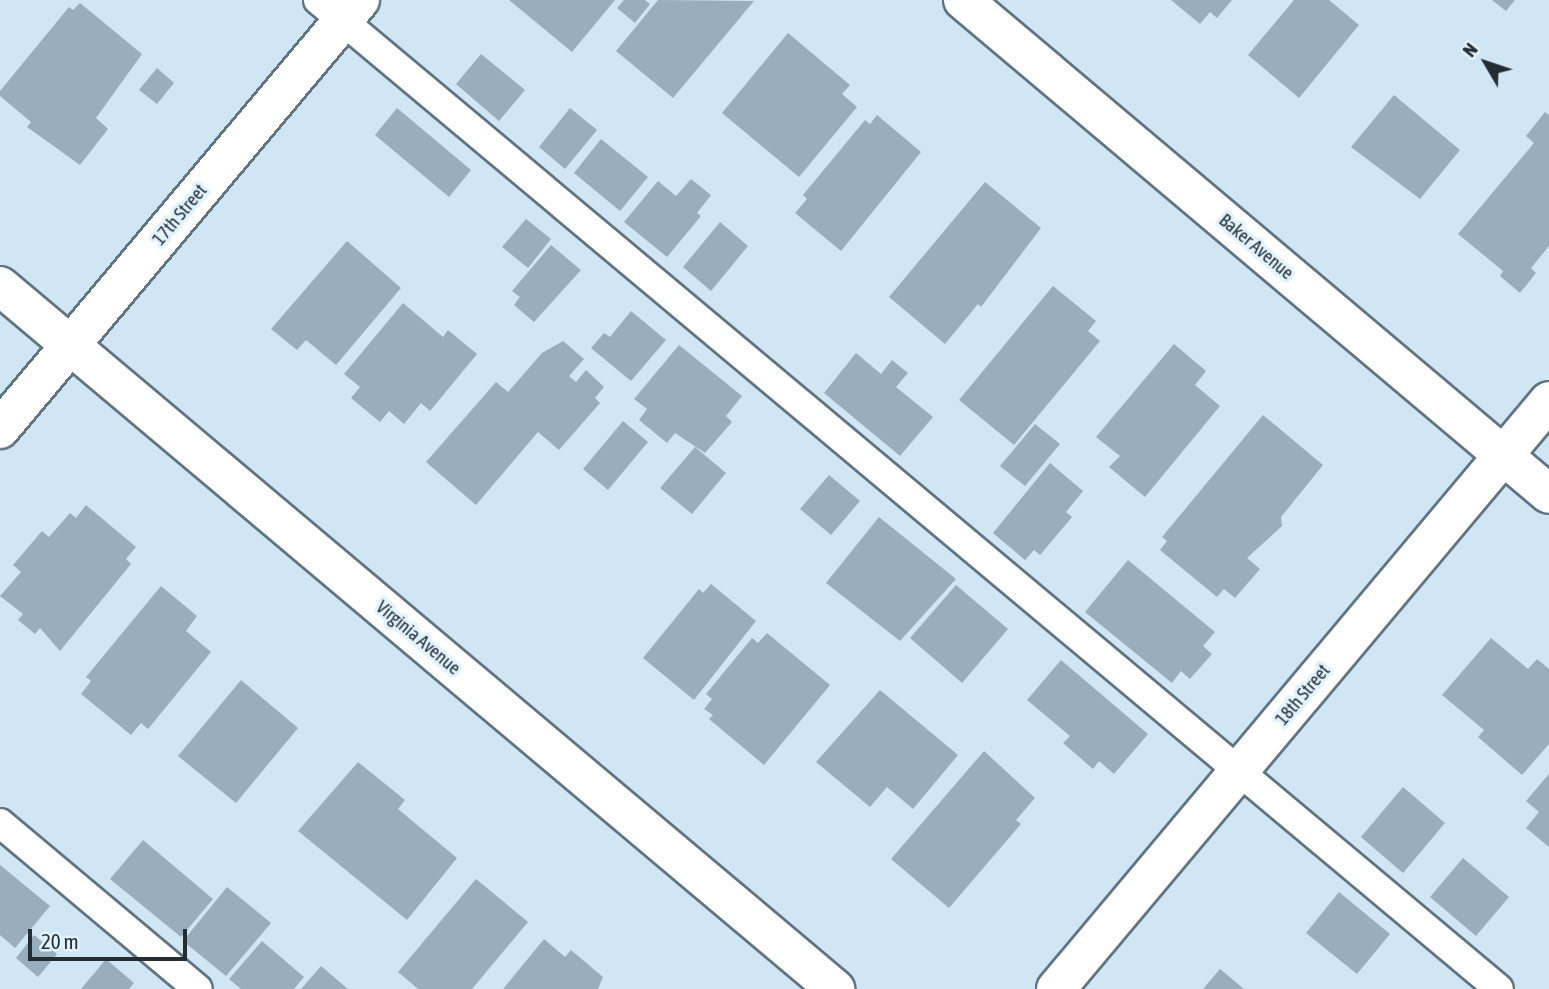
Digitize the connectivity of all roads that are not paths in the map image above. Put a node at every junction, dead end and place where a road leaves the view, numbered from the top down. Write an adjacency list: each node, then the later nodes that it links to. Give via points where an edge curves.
1 (963, 0): 7 (street, Baker Avenue)
2 (340, 7): 4 (street, 17th Street); 9 (lane)
3 (0, 286): 4 (street, Virginia Avenue)
4 (71, 346): 6 (street, 17th Street); 12 (street, Virginia Avenue)
5 (1549, 401): 7 (street, 18th Street)
6 (0, 429)
7 (1503, 456): 8 (street, Baker Avenue); 9 (street, 18th Street)
8 (1549, 494)
9 (1240, 770): 13 (street, 18th Street); 14 (lane)
10 (0, 823): 11 (lane)
11 (198, 989)
12 (835, 989)
13 (1056, 989)
14 (1499, 989)

